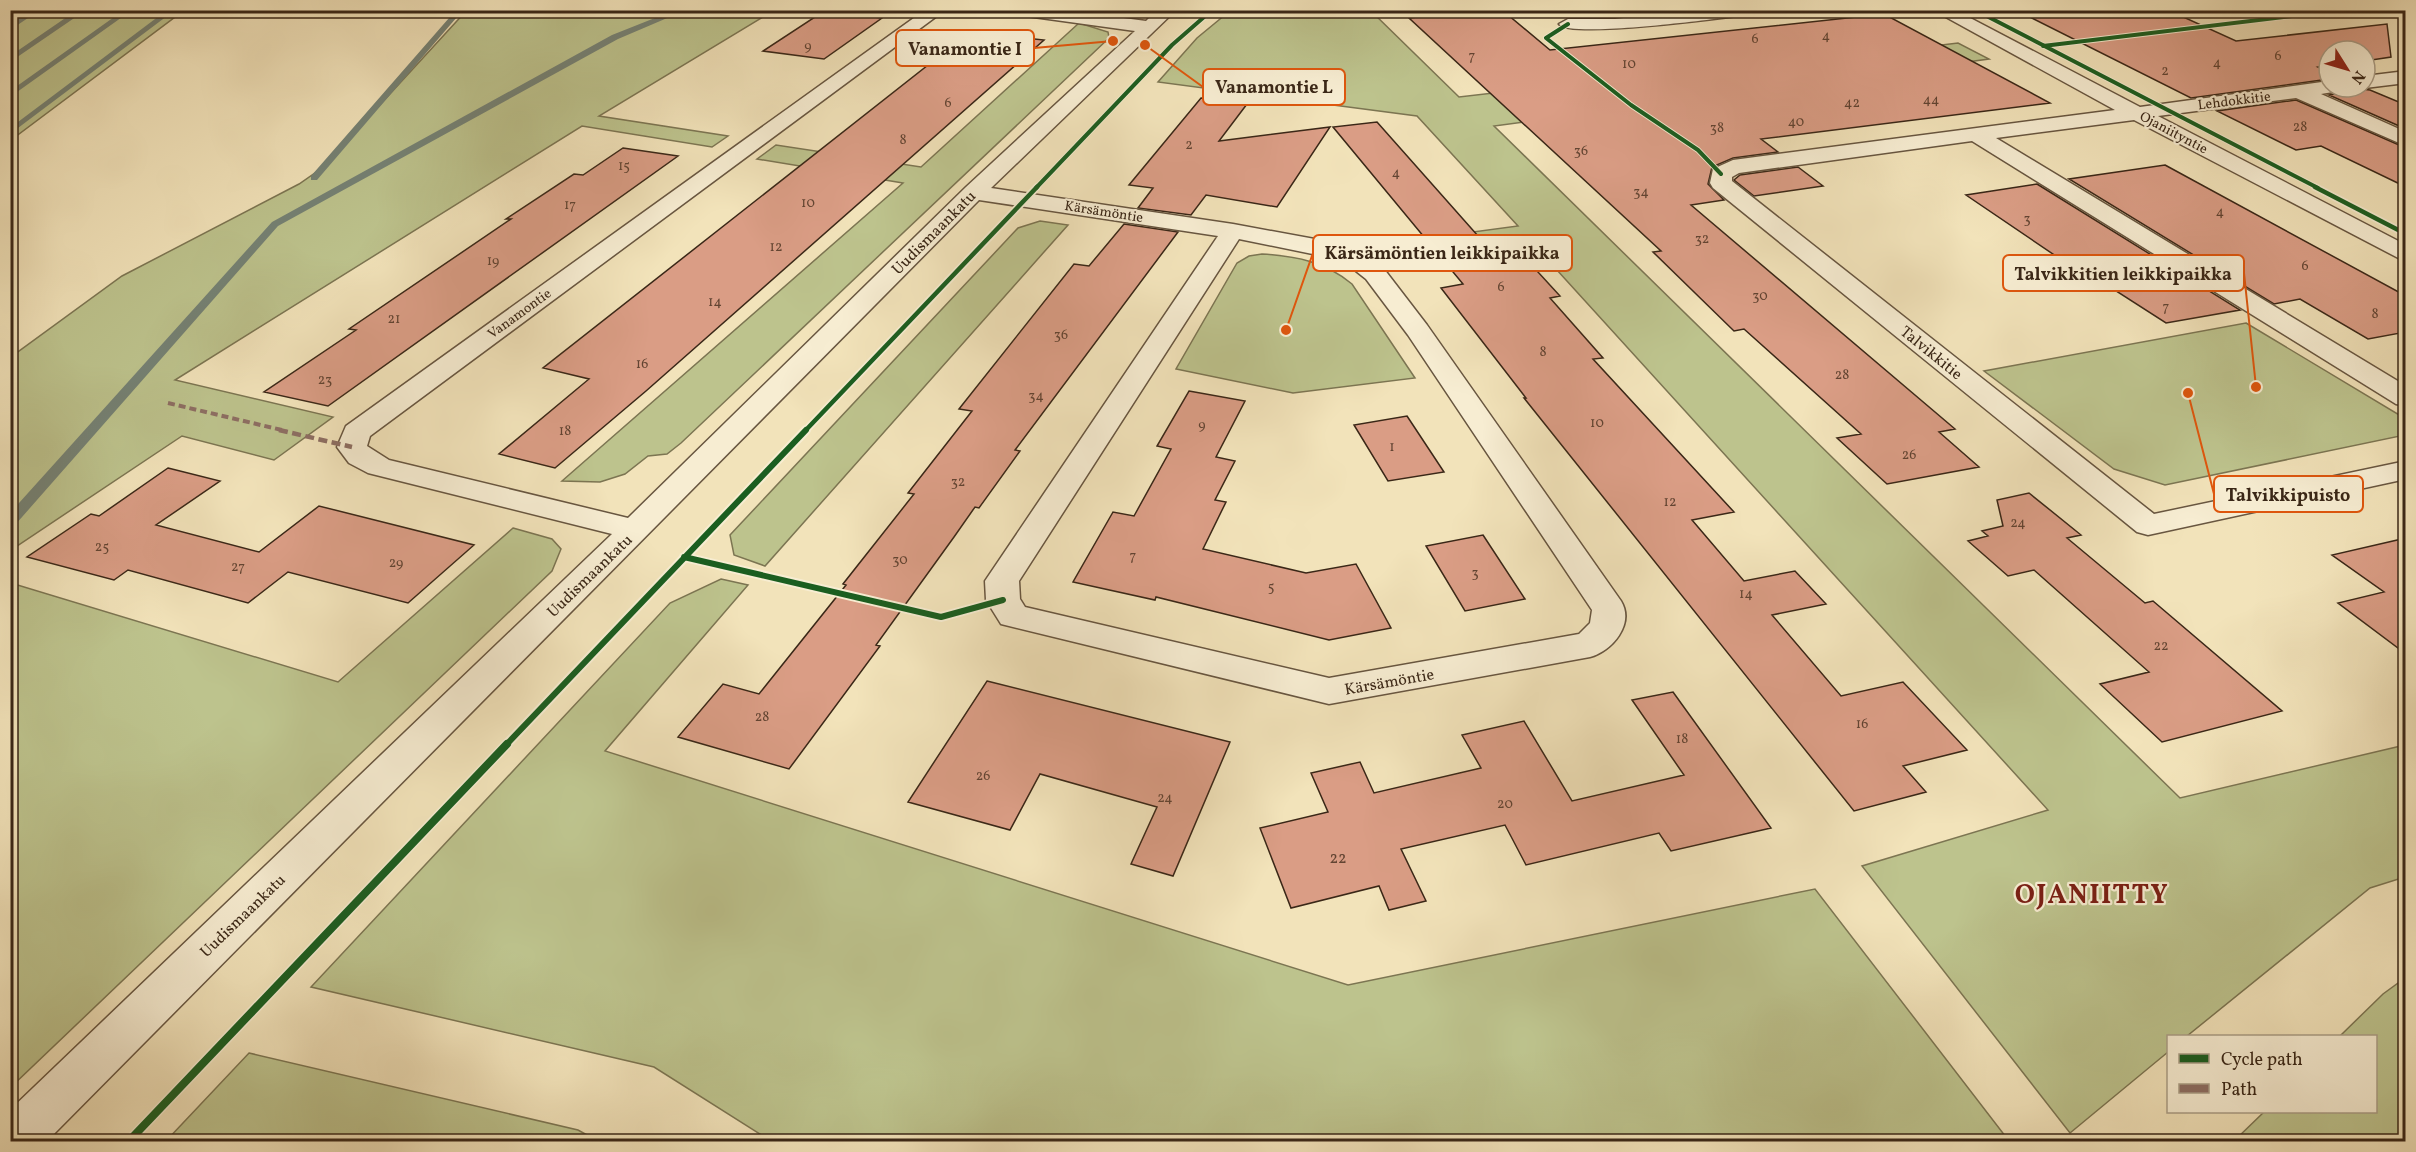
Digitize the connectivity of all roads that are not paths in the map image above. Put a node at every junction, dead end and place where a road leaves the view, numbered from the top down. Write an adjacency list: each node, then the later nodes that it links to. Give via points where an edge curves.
1 (937, 10): 19 (street, Vanamontie, via 356,432 352,447 360,457 379,467)
2 (1018, 10): 5 (street)
3 (1746, 10): 6 (street, via 1615,24)
4 (1941, 10): 11 (street, Ojaniityntie)
5 (1158, 19): 14 (street, Uudismaankatu)
6 (1568, 24)
7 (2406, 77): 8 (street)
8 (2377, 81)
9 (2317, 89): 10 (street, Lehdokkitie)
10 (2299, 92): 11 (street, Lehdokkitie); 13 (street)
11 (2136, 112): 12 (street, Talvikkitie); 16 (street, Ojaniityntie)
12 (1978, 136): 17 (street); 18 (street, Talvikkitie, via 1733,167 1721,174 1721,183 2148,525)
13 (2406, 140)
14 (974, 192): 15 (street, Kärsämöntie); 19 (street, Uudismaankatu)
15 (1233, 231): 15 (street, Kärsämöntie, via 1002,581 1003,600 1013,616 1329,691 1590,645 1607,627 1609,609 1376,274 1351,255)
16 (2406, 255)
17 (2406, 398)
18 (2406, 470)
19 (635, 530): 20 (street, Uudismaankatu)
20 (12, 1142)

